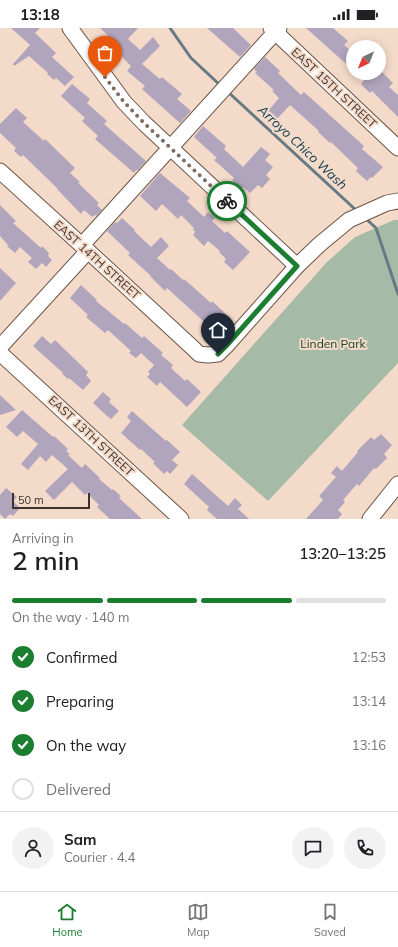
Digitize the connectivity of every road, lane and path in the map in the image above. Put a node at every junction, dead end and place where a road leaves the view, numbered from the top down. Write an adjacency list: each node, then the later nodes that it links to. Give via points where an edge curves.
1 (70, 28): 3 (street, via 124,102)
2 (275, 29): 3 (street); 4 (street, EAST 15TH STREET)
3 (170, 148): 7 (street); 8 (street)
4 (398, 148)
5 (0, 171): 7 (street, EAST 14TH STREET)
6 (398, 201): 8 (street, via 387,203 349,220)
7 (85, 248): 8 (street, EAST 14TH STREET, via 199,354 208,355 218,354); 9 (street)
8 (297, 266)
9 (0, 347)
10 (0, 353): 12 (street, EAST 13TH STREET)
11 (398, 484): 13 (street)
12 (181, 519)
13 (370, 519)

